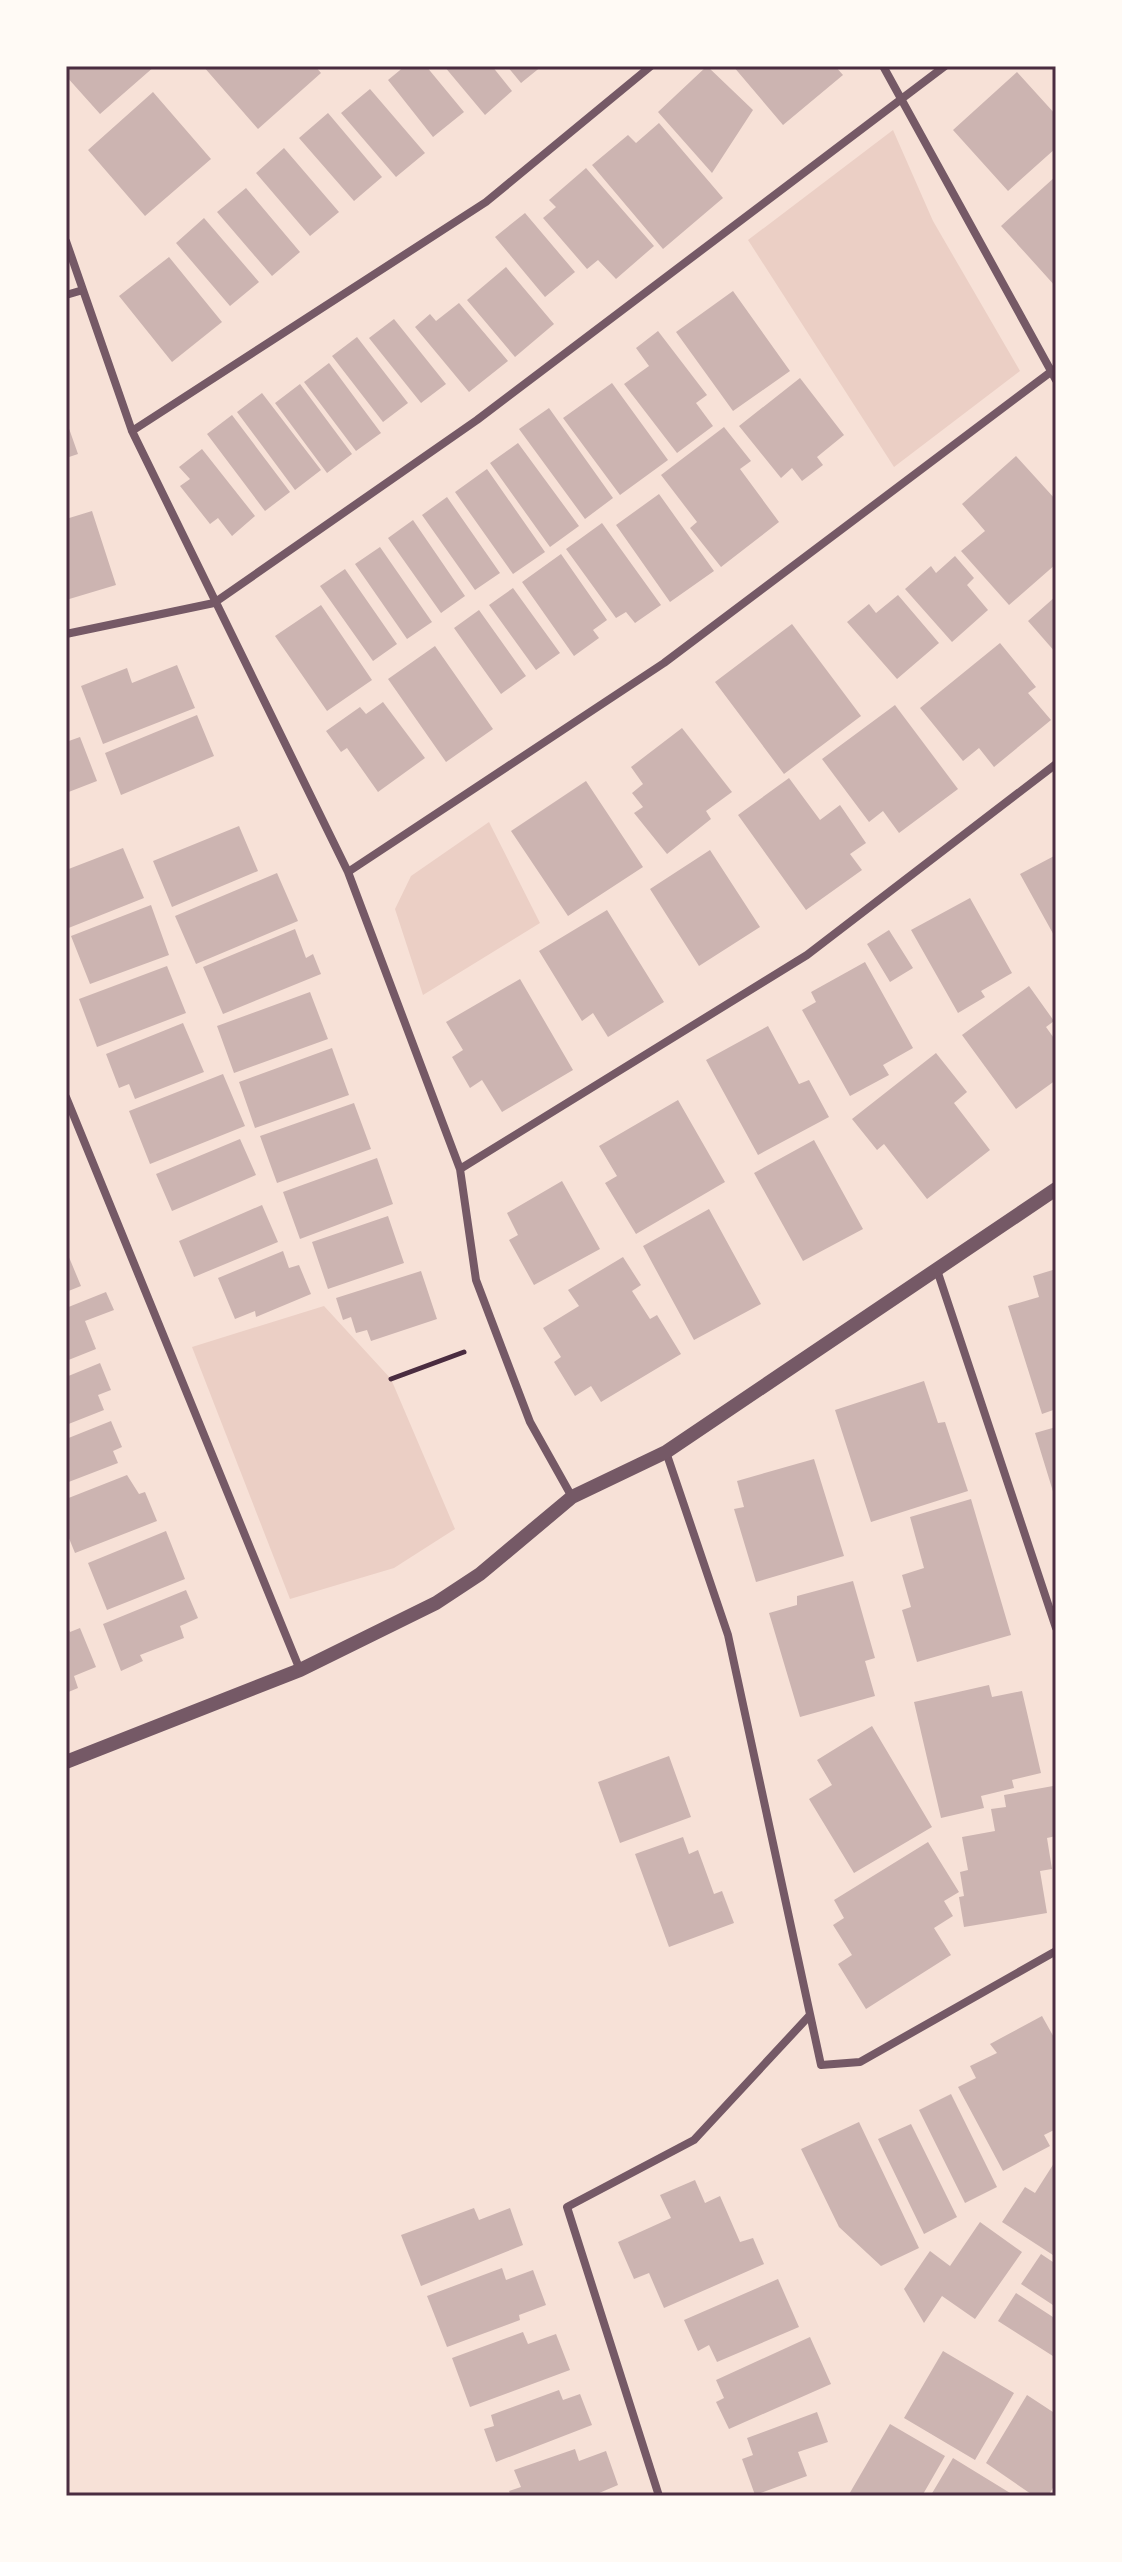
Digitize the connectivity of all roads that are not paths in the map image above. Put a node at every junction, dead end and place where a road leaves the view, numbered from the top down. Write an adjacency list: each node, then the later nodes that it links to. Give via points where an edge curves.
1 (651, 66): 9 (street, via 486,202)
2 (883, 66): 4 (street)
3 (945, 66): 4 (street)
4 (902, 100): 8 (street); 10 (street, via 477,420)
5 (66, 241): 6 (street)
6 (83, 290): 7 (street); 9 (street)
7 (66, 295)
8 (1055, 373): 13 (street, via 664,663)
9 (132, 431): 10 (street)
10 (214, 603): 11 (street); 13 (street)
11 (66, 634)
12 (1056, 764): 15 (street, via 807,955)
13 (348, 872): 15 (street)
14 (66, 1097): 21 (street)
15 (460, 1169): 19 (street, via 476,1280 530,1422)
16 (1056, 1189): 17 (street)
17 (937, 1270): 18 (street); 20 (street)
18 (666, 1452): 19 (street); 24 (street, via 728,1635)
19 (572, 1497): 21 (street, via 480,1574 436,1603)
20 (1056, 1628)
21 (300, 1670): 22 (street)
22 (66, 1762)
23 (1056, 1951): 24 (street, via 860,2062 821,2065)
24 (810, 2015): 25 (street, via 694,2140 567,2207)
25 (659, 2496)

